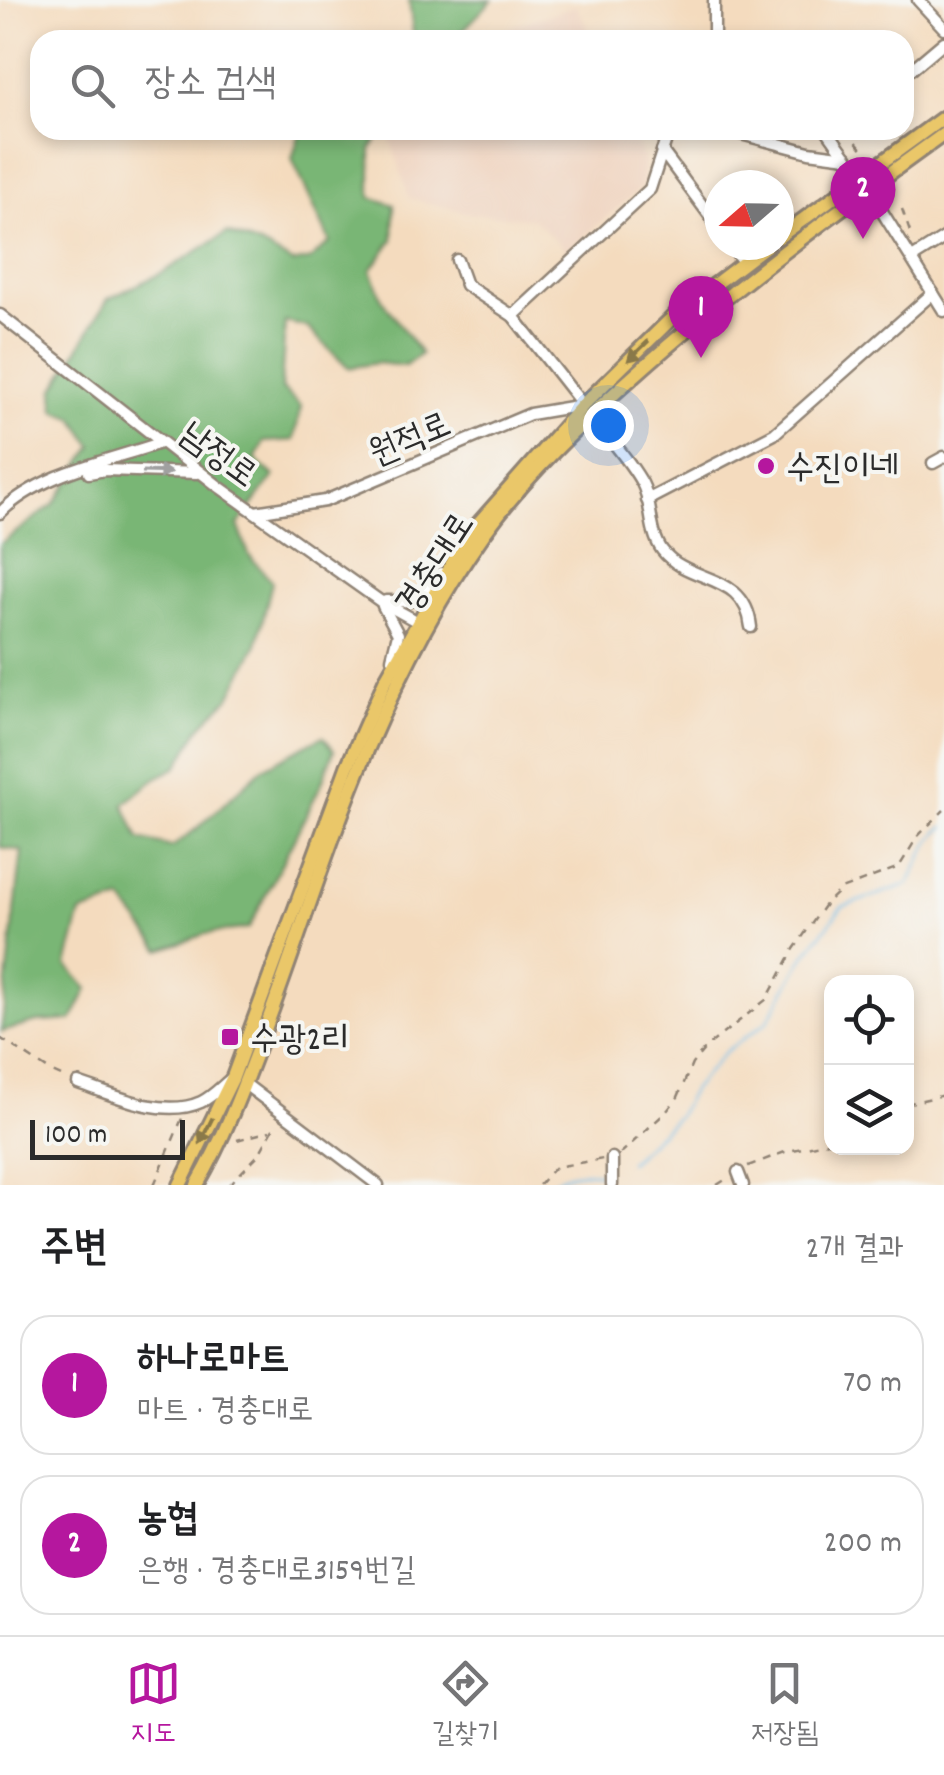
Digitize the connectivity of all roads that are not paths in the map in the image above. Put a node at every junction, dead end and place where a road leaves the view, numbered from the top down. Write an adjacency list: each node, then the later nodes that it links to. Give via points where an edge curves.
1 (714, 0): 4 (street)
2 (918, 0): 3 (street)
3 (944, 28)
4 (714, 30)
5 (944, 42): 6 (street)
6 (914, 67)
7 (944, 117): 14 (main road, 경충대로)
8 (944, 134): 14 (main road, 경충대로)
9 (666, 140): 12 (street)
10 (764, 140): 13 (street)
11 (834, 140): 13 (street)
12 (662, 151): 15 (street); 25 (street, via 650,189)
13 (846, 157): 14 (street)
14 (865, 184): 16 (main road, 경충대로); 18 (street); 26 (main road, 경충대로)
15 (704, 208)
16 (794, 227)
17 (944, 238): 18 (street)
18 (912, 258): 22 (street)
19 (457, 260): 25 (street, via 466,285)
20 (747, 260): 21 (main road, 경충대로)
21 (744, 262): 26 (main road, 경충대로, one-way to 26, via 676,314)
22 (934, 293): 23 (street); 30 (street, via 774,434)
23 (944, 311)
24 (0, 314): 27 (street, 남정로)
25 (513, 316): 26 (street)
26 (587, 410): 30 (street, via 643,484); 31 (street, 원적로, via 530,414 335,497); 33 (main road, 경충대로, via 477,525); 35 (main road, 경충대로, via 486,532)
27 (160, 443): 28 (street, 남정로); 29 (street)
28 (200, 473): 29 (street, one-way to 28, via 105,470); 31 (street, 남정로)
29 (44, 484): 32 (street)
30 (647, 500): 36 (street, via 662,549 735,592)
31 (255, 512): 34 (street, 남정로)
32 (0, 513)
33 (451, 564): 34 (street, via 425,596 404,604); 35 (main road, 경충대로)
34 (380, 600): 35 (street, 남정로); 37 (street, via 398,634)
35 (422, 624): 37 (main road, 경충대로); 38 (main road, 경충대로)
36 (751, 626)
37 (386, 681): 38 (main road, 경충대로, via 347,767)
38 (239, 1080): 39 (street, via 202,1102 170,1107); 42 (main road, 경충대로, one-way to 42); 43 (main road, 경충대로, via 222,1138); 44 (street)
39 (78, 1083)
40 (612, 1158): 45 (street)
41 (738, 1172): 46 (street)
42 (180, 1185)
43 (197, 1185)
44 (378, 1185)
45 (612, 1185)
46 (743, 1185)

